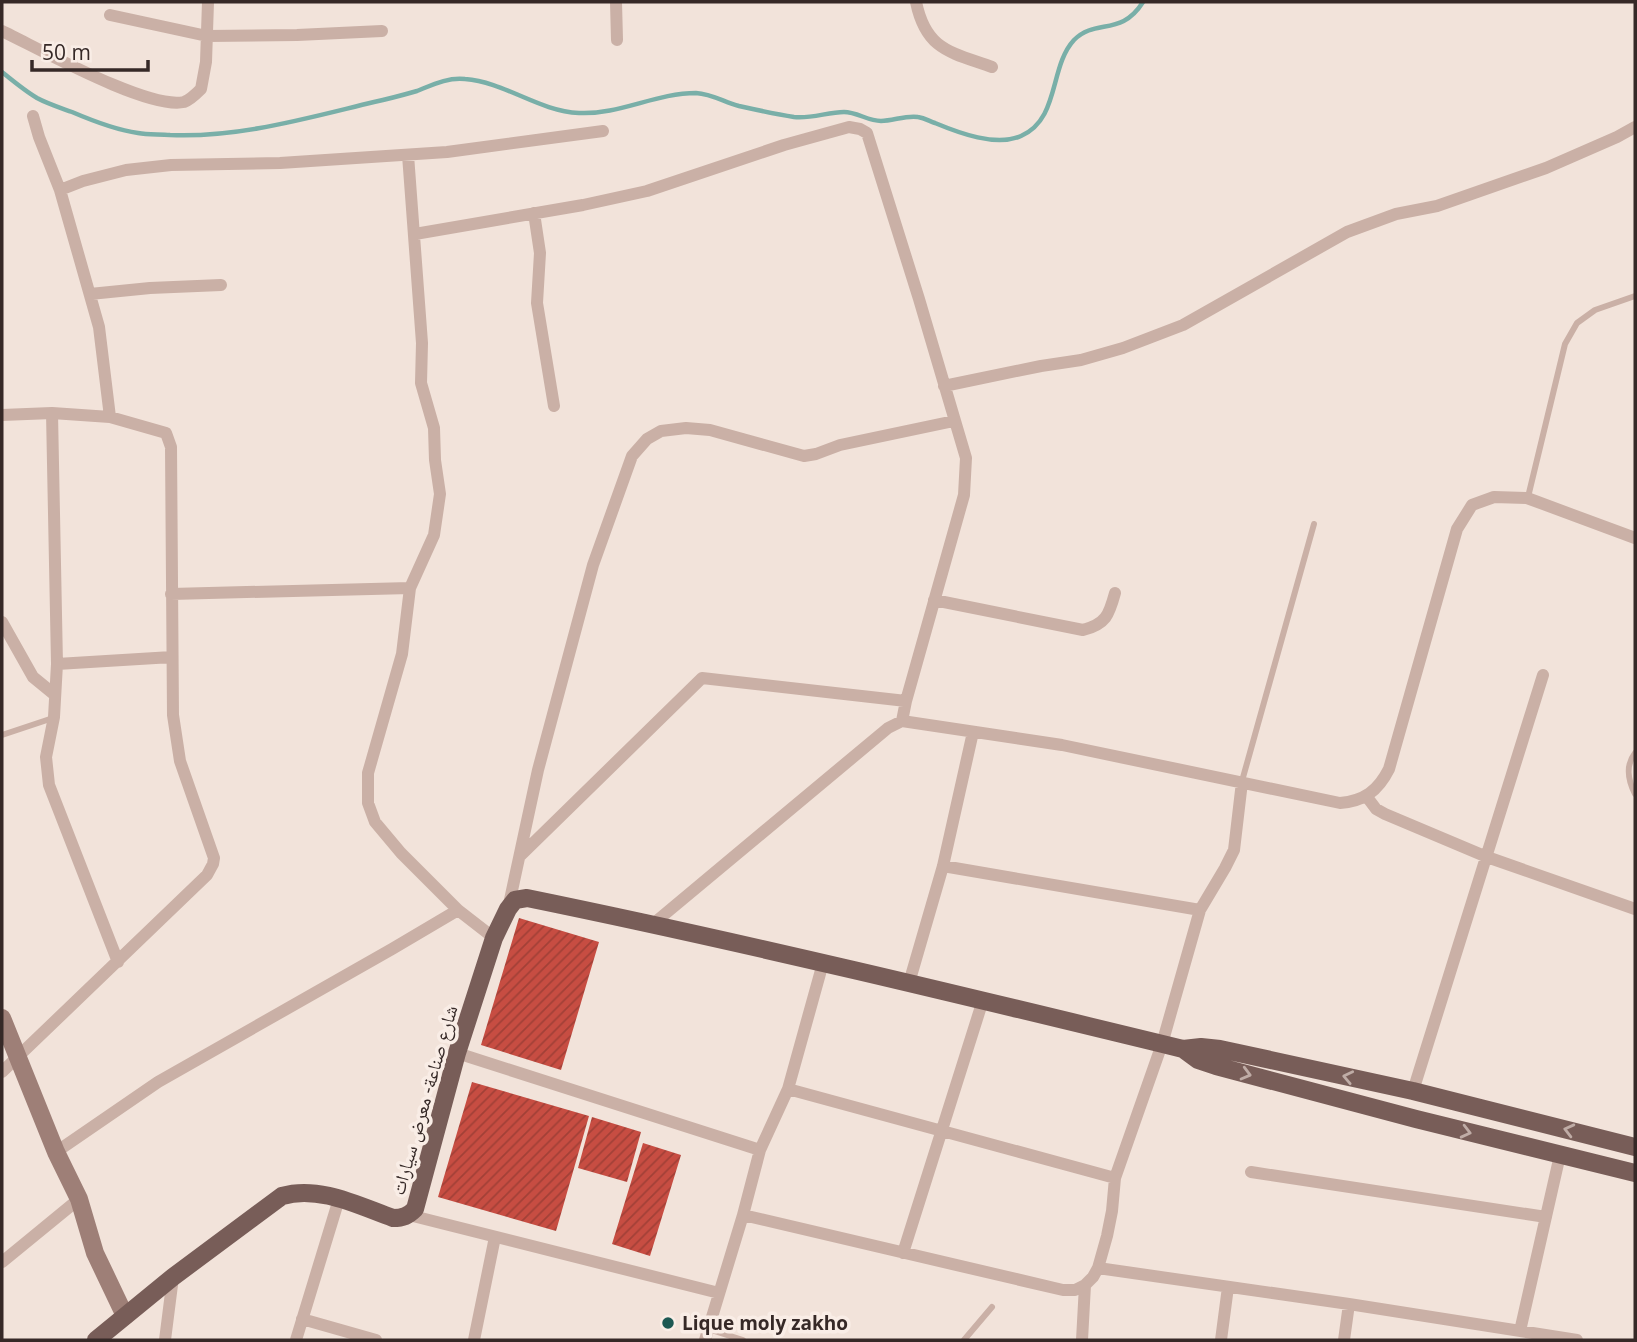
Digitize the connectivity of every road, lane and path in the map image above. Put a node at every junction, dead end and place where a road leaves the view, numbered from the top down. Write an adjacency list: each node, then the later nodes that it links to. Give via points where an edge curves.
1 (208, 2): 7 (street)
2 (615, 2): 8 (street)
3 (916, 2): 9 (street, via 920,21 933,41)
4 (110, 15): 7 (street)
5 (2, 31): 7 (street, via 119,86 164,101 185,102 201,89)
6 (382, 31): 7 (street)
7 (207, 36)
8 (617, 40)
9 (992, 67)
10 (33, 116): 14 (street)
11 (1635, 127): 20 (street, via 1546,168 1346,232 1183,325 1123,348)
12 (603, 131): 13 (street)
13 (408, 155): 14 (street, via 171,165 126,170); 16 (street)
14 (60, 190): 18 (street)
15 (534, 213): 16 (street); 20 (street, via 647,191 784,145 849,127 860,129 867,133); 21 (street, via 540,253 537,303)
16 (415, 234): 29 (street, via 421,383 434,428 440,494 434,535)
17 (221, 285): 18 (street)
18 (90, 294): 24 (street, via 99,327)
19 (1635, 296): 26 (lane, via 1595,310 1577,323 1565,344)
20 (944, 386): 25 (street)
21 (554, 406)
22 (52, 413): 23 (street); 24 (street); 35 (street)
23 (2, 415)
24 (110, 417): 31 (street, via 166,433 171,447)
25 (954, 421): 32 (street, via 966,458 964,495); 47 (street, via 840,444 804,456 710,430 661,431 647,439 632,456 593,565)
26 (1527, 498): 28 (street); 46 (street, via 1494,497 1472,505 1457,529 1389,769)
27 (1314, 524): 44 (lane)
28 (1635, 538)
29 (410, 588): 31 (street); 52 (street, via 402,654 368,773 368,803 375,822 401,853)
30 (1115, 593): 32 (street, via 1105,620 1083,630)
31 (172, 594): 34 (street)
32 (934, 600): 38 (street)
33 (2, 622): 37 (street, via 33,677)
34 (172, 657): 35 (street); 56 (street, via 180,761 214,864)
35 (57, 664): 37 (street)
36 (1543, 675): 48 (street)
37 (55, 695): 39 (street)
38 (906, 701): 40 (street); 47 (street, via 702,678)
39 (54, 717): 42 (lane); 56 (street, via 46,757 49,786)
40 (902, 721): 41 (street); 54 (street)
41 (973, 732): 44 (street); 49 (street)
42 (2, 735)
43 (1635, 753): 45 (lane, via 1628,774)
44 (1242, 782): 46 (street, via 1340,803); 53 (street, via 1234,849)
45 (1635, 794)
46 (1367, 796): 48 (street, via 1385,814)
47 (520, 856): 50 (street)
48 (1487, 857): 51 (street); 67 (street)
49 (943, 866): 53 (street); 58 (street)
50 (508, 909): 54 (main road, via 515,900 527,898); 55 (main road, شارع صناعة- معرض سيارات)
51 (1635, 909)
52 (458, 910): 55 (street); 71 (street, via 158,1082)
53 (1200, 910): 61 (street)
54 (653, 924): 57 (main road)
55 (494, 938): 63 (main road, شارع صناعة- معرض سيارات)
56 (118, 962): 64 (street)
57 (822, 963): 58 (main road); 66 (street)
58 (909, 983): 59 (main road)
59 (983, 1000): 61 (main road); 68 (street)
60 (2, 1018): 64 (main road)
61 (1163, 1044): 62 (main road); 75 (street)
62 (1183, 1049): 67 (main road, one-way to 62, via 1211,1048); 72 (main road, one-way to 72, via 1206,1064)
63 (457, 1053): 70 (street); 78 (main road, شارع صناعة- معرض سيارات, via 419,1200)
64 (18, 1058): 65 (street); 71 (main road)
65 (2, 1072)
66 (788, 1089): 68 (street); 70 (street)
67 (1413, 1091): 69 (main road, one-way to 67)
68 (942, 1130): 75 (street); 82 (street)
69 (1635, 1147)
70 (760, 1150): 79 (street)
71 (56, 1152): 76 (main road)
72 (1560, 1156): 74 (main road); 80 (street)
73 (1251, 1171): 80 (street)
74 (1635, 1173)
75 (1115, 1178): 84 (street)
76 (79, 1199): 83 (street); 91 (main road, via 95,1253)
77 (339, 1199): 78 (main road, شارع صناعة- معرض سيارات, via 393,1218); 85 (main road, شارع صناعة- معرض سيارات, via 308,1192 282,1196); 92 (street)
78 (409, 1215): 81 (street)
79 (743, 1215): 82 (street); 88 (street)
80 (1546, 1217): 93 (street)
81 (495, 1237): 88 (street); 99 (street)
82 (903, 1253): 86 (street, via 1063,1290)
83 (2, 1262)
84 (1098, 1268): 86 (street); 87 (street)
85 (173, 1277): 91 (main road, شارع صناعة- معرض سيارات); 96 (street)
86 (1085, 1285): 102 (street)
87 (1228, 1287): 89 (street); 103 (street)
88 (719, 1293): 94 (street)
89 (1349, 1304): 93 (street); 104 (street)
90 (992, 1307): 101 (lane)
91 (125, 1316): 95 (main road, شارع صناعة- معرض سيارات)
92 (302, 1319): 97 (street); 98 (street)
93 (1520, 1331): 105 (street)
94 (706, 1335): 100 (lane)
95 (96, 1340)
96 (167, 1340)
97 (296, 1340)
98 (376, 1340)
99 (474, 1340)
100 (743, 1340)
101 (964, 1340)
102 (1082, 1340)
103 (1221, 1340)
104 (1344, 1340)
105 (1577, 1340)

